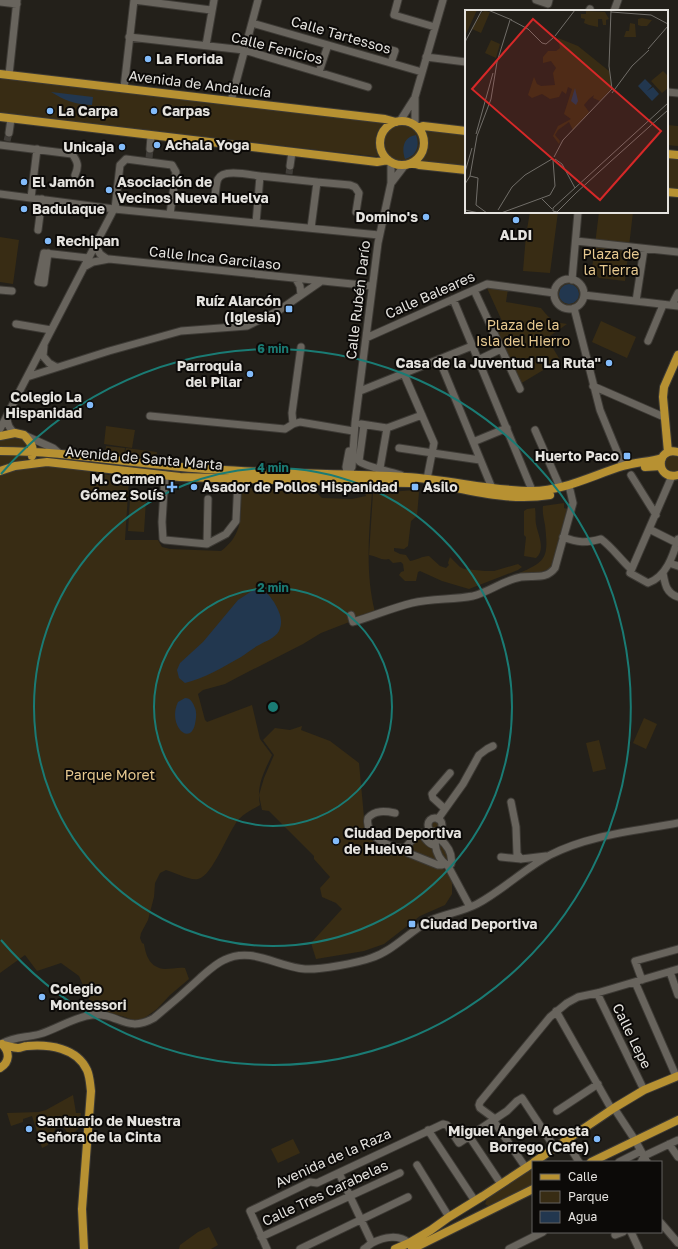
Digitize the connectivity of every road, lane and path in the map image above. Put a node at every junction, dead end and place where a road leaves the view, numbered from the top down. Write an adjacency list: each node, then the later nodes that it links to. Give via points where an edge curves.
1 (134, 0): 11 (street); 16 (street)
2 (214, 0): 12 (street)
3 (258, 0): 14 (street)
4 (398, 0): 15 (street, via 394,15)
5 (443, 0): 15 (street)
6 (536, 0): 7 (street, via 548,4)
7 (549, 0)
8 (618, 0): 13 (street)
9 (0, 2): 10 (street)
10 (17, 2): 26 (street)
11 (161, 2): 12 (street)
12 (211, 10): 17 (street)
13 (614, 10)
14 (252, 22): 18 (street, Calle Tartessos); 20 (street)
15 (435, 27): 21 (street)
16 (129, 37): 17 (street, Calle Fenicios); 28 (street)
17 (206, 45): 20 (street, Calle Fenicios)
18 (328, 45): 23 (street, Calle Tartessos); 24 (street)
19 (376, 46): 23 (street, via 395,51)
20 (244, 50): 24 (street, Calle Fenicios); 32 (street)
21 (426, 57): 22 (street); 25 (street)
22 (465, 62)
23 (391, 63): 25 (street, Calle Tartessos)
24 (319, 72): 27 (street, Calle Fenicios)
25 (422, 72): 31 (street)
26 (4, 74): 28 (main road, Avenida de Andalucía)
27 (368, 87)
28 (124, 88): 32 (main road, Avenida de Andalucía)
29 (668, 92): 30 (street)
30 (678, 93)
31 (415, 97): 35 (street); 36 (street)
32 (231, 101): 35 (main road, Avenida de Andalucía, via 385,118)
33 (0, 117): 34 (main road)
34 (11, 119): 38 (street); 39 (main road)
35 (398, 122): 36 (main road, via 408,122); 46 (main road, via 385,129 380,142)
36 (417, 127): 37 (main road); 48 (main road, via 422,134 424,147 417,159)
37 (465, 131)
38 (8, 133)
39 (151, 136): 42 (street); 43 (main road)
40 (4, 144): 41 (street)
41 (37, 149): 51 (street, via 72,154 78,161); 59 (street)
42 (150, 149)
43 (292, 152): 47 (main road); 49 (street)
44 (668, 154): 45 (main road)
45 (678, 155)
46 (389, 161): 47 (main road); 48 (main road); 54 (street, Calle Rubén Darío)
47 (377, 162): 54 (street, via 387,168)
48 (409, 164): 50 (main road); 54 (street, Calle Rubén Darío)
49 (290, 166)
50 (465, 170)
51 (75, 175)
52 (260, 176): 53 (street, via 288,176); 58 (street, via 229,172 223,174 218,178); 65 (street)
53 (317, 182): 62 (street, via 355,187 359,193); 66 (street)
54 (392, 182): 68 (street, Calle Rubén Darío)
55 (668, 192): 56 (main road)
56 (678, 193)
57 (0, 194): 59 (street)
58 (215, 194)
59 (31, 198): 60 (street)
60 (42, 199): 61 (street); 67 (street)
61 (114, 209): 64 (street); 64 (street, via 120,164 126,159 148,160 172,165 176,172); 70 (street)
62 (356, 212)
63 (578, 213): 69 (street)
64 (170, 214): 65 (street)
65 (256, 223): 66 (street)
66 (311, 228): 68 (street)
67 (38, 230)
68 (379, 235): 80 (street, Calle Rubén Darío)
69 (576, 241): 71 (street); 78 (street)
70 (95, 245): 74 (street); 75 (street, via 100,254)
71 (644, 249): 72 (street); 89 (street)
72 (678, 252)
73 (48, 253): 74 (street)
74 (88, 258): 76 (street)
75 (107, 259): 76 (street, Calle Inca Garcilaso); 77 (street, Calle Inca Garcilaso)
76 (84, 267): 94 (street)
77 (296, 279): 79 (street, Calle Inca Garcilaso); 86 (street)
78 (572, 280): 84 (street, via 560,282); 87 (street, via 582,287)
79 (320, 282): 80 (street, Calle Inca Garcilaso); 86 (street)
80 (372, 286): 95 (street, Calle Rubén Darío)
81 (0, 290): 83 (street)
82 (474, 290): 84 (street, Calle Baleares, via 487,284); 88 (street, Calle Baleares); 100 (street)
83 (12, 292)
84 (554, 293): 92 (street, via 556,303 564,308)
85 (678, 293): 91 (street)
86 (301, 295): 104 (street, via 269,316 247,326 181,330)
87 (584, 295): 89 (street); 92 (street, via 581,304)
88 (453, 299): 95 (street, Calle Baleares); 98 (street)
89 (636, 301): 90 (street)
90 (663, 305): 91 (street); 96 (street)
91 (675, 306)
92 (574, 308): 107 (street)
93 (16, 324): 94 (street)
94 (51, 330): 97 (street)
95 (366, 338): 109 (street, Calle Rubén Darío)
96 (648, 341)
97 (45, 342): 104 (street, via 44,356); 106 (street)
98 (472, 346): 102 (street); 103 (street)
99 (301, 347): 115 (street, via 292,413)
100 (502, 349): 103 (street); 108 (street)
101 (678, 355): 113 (main road, via 664,387)
102 (438, 359): 105 (street); 125 (street)
103 (478, 360): 118 (street)
104 (56, 367): 106 (street)
105 (404, 374): 109 (street); 111 (street)
106 (27, 377): 110 (street)
107 (593, 386): 113 (street); 136 (street)
108 (520, 389)
109 (360, 391): 114 (street, Calle Rubén Darío)
110 (7, 414): 119 (street); 122 (street, via 9,427)
111 (422, 415): 117 (street); 129 (street, via 434,443)
112 (150, 416): 115 (street, via 285,429)
113 (664, 417): 130 (main road)
114 (355, 423): 116 (street); 121 (street, Calle Rubén Darío); 140 (street, Calle Rubén Darío)
115 (293, 424): 121 (street, via 300,422)
116 (364, 425): 117 (street); 137 (street, via 359,461)
117 (387, 428): 137 (street)
118 (507, 428): 125 (street); 149 (street)
119 (0, 430)
120 (536, 430): 146 (street)
121 (353, 431): 140 (street, Calle Rubén Darío)
122 (15, 433): 123 (main road); 124 (main road)
123 (24, 435): 128 (main road); 132 (street, via 53,448)
124 (0, 436)
125 (473, 442): 133 (street)
126 (399, 448): 129 (street)
127 (0, 451): 128 (main road, Avenida de Santa Marta)
128 (33, 451): 132 (main road, Avenida de Santa Marta); 135 (main road)
129 (433, 452): 133 (street); 145 (street)
130 (668, 452): 131 (main road); 134 (main road)
131 (678, 452)
132 (60, 454): 140 (main road, Avenida de Santa Marta, via 180,467)
133 (480, 460): 148 (street)
134 (661, 462): 136 (main road, Avenida de Santa Marta); 142 (main road, via 665,473); 147 (main road, Avenida de Santa Marta, via 624,471)
135 (28, 464): 138 (main road, Avenida de Santa Marta); 139 (main road, Avenida de Santa Marta, via 47,462)
136 (623, 466): 146 (main road, Avenida de Santa Marta)
137 (380, 468): 143 (street)
138 (0, 471)
139 (165, 475): 144 (main road, Avenida de Santa Marta); 155 (street, via 161,528 163,539)
140 (348, 475): 143 (main road, Avenida de Santa Marta); 144 (main road, Avenida de Santa Marta); 145 (main road, Avenida de Santa Marta)
141 (631, 475): 151 (street)
142 (675, 476): 151 (street)
143 (407, 477): 145 (main road, Avenida de Santa Marta)
144 (238, 479): 155 (street, via 236,520 226,534)
145 (426, 481): 148 (main road, Avenida de Santa Marta)
146 (560, 488): 149 (main road, Avenida de Santa Marta)
147 (570, 490): 149 (main road, Avenida de Santa Marta); 153 (street, via 573,503)
148 (491, 491): 149 (main road, Avenida de Santa Marta)
149 (534, 494)
150 (208, 499): 155 (street)
151 (656, 516): 152 (street)
152 (649, 529): 154 (street); 158 (street)
153 (564, 537): 158 (street, via 577,542 601,539); 161 (street, via 555,568 546,575 521,577 474,596 412,603 353,622)
154 (677, 541): 156 (street)
155 (207, 544)
156 (669, 563): 157 (street); 159 (street)
157 (678, 566)
158 (630, 571): 159 (street, via 648,583)
159 (663, 573): 160 (street, via 666,587)
160 (678, 598)
161 (351, 615)
162 (493, 746): 165 (street, via 479,755 463,784)
163 (450, 773): 165 (street, via 432,794)
164 (511, 802): 173 (street, via 516,827 517,854)
165 (444, 808): 167 (street)
166 (395, 812): 170 (street, via 372,813 368,818 368,826 384,843 398,849)
167 (438, 819): 169 (street, via 442,826); 169 (street, via 433,818 428,823 429,830)
168 (678, 823): 171 (street, via 586,841)
169 (436, 839): 170 (street, via 433,846 418,833); 174 (street, via 440,857); 174 (street, via 440,839 450,852 451,864)
170 (405, 848): 174 (street, via 408,852 438,865)
171 (550, 855): 173 (street); 175 (street)
172 (501, 857): 173 (street)
173 (521, 859)
174 (446, 865): 175 (street)
175 (470, 907): 183 (street, via 431,920 372,958 306,969 247,954 240,955 223,960 147,1022 127,1024 106,1016 92,1015)
176 (678, 948): 179 (street, via 635,961)
177 (678, 969): 178 (street)
178 (670, 972): 179 (street); 181 (street)
179 (638, 981): 180 (street); 187 (street)
180 (597, 993): 182 (street, via 578,997); 189 (street, Calle Lepe)
181 (678, 995)
182 (556, 1011): 188 (street); 192 (street, via 480,1102 480,1108)
183 (2, 1044): 184 (main road); 185 (main road, via 8,1052)
184 (17, 1048): 185 (main road); 232 (main road, via 53,1047 72,1053 80,1060 90,1078 92,1091 82,1209)
185 (8, 1057): 186 (main road, via 7,1062)
186 (0, 1068)
187 (677, 1076): 189 (main road)
188 (598, 1084): 190 (street); 191 (street)
189 (644, 1090): 190 (main road)
190 (613, 1109): 196 (street); 198 (main road)
191 (557, 1111)
192 (494, 1119): 195 (street); 200 (street, via 522,1098); 209 (street)
193 (678, 1120): 196 (main road)
194 (428, 1130): 195 (street, Avenida de la Raza, via 447,1125 459,1143); 211 (street, Avenida de la Raza); 217 (street)
195 (469, 1136): 212 (street)
196 (635, 1140): 202 (street); 205 (main road)
197 (678, 1140): 199 (street)
198 (566, 1141): 200 (main road); 204 (street)
199 (669, 1144): 201 (street); 202 (street)
200 (556, 1148): 203 (main road)
201 (678, 1157)
202 (643, 1158): 206 (street)
203 (536, 1161)
204 (578, 1161)
205 (593, 1161)
206 (625, 1161)
207 (532, 1164): 209 (main road)
208 (417, 1165): 219 (street)
209 (526, 1168): 212 (main road)
210 (400, 1172): 214 (street, Calle Tres Carabelas)
211 (339, 1173): 214 (street); 227 (street, Avenida de la Raza, via 317,1183 310,1182 250,1211)
212 (501, 1184): 215 (main road)
213 (532, 1190): 218 (main road)
214 (350, 1196): 220 (street); 227 (street, Calle Tres Carabelas)
215 (483, 1196): 217 (main road); 218 (main road, via 482,1207)
216 (408, 1197): 220 (street)
217 (473, 1203): 219 (main road); 221 (main road, via 479,1211)
218 (490, 1210): 221 (main road)
219 (449, 1217): 230 (main road)
220 (360, 1219): 228 (street); 234 (street)
221 (472, 1219): 230 (main road)
222 (662, 1224): 229 (street)
223 (541, 1233): 236 (street)
224 (620, 1233): 226 (street)
225 (631, 1233): 237 (street)
226 (615, 1235)
227 (261, 1237): 233 (street)
228 (372, 1243): 230 (street, via 396,1237 404,1238); 235 (street)
229 (678, 1243)
230 (410, 1246): 231 (main road)
231 (399, 1248)
232 (84, 1249)
233 (267, 1249)
234 (300, 1249)
235 (364, 1249)
236 (509, 1249)
237 (639, 1249)

